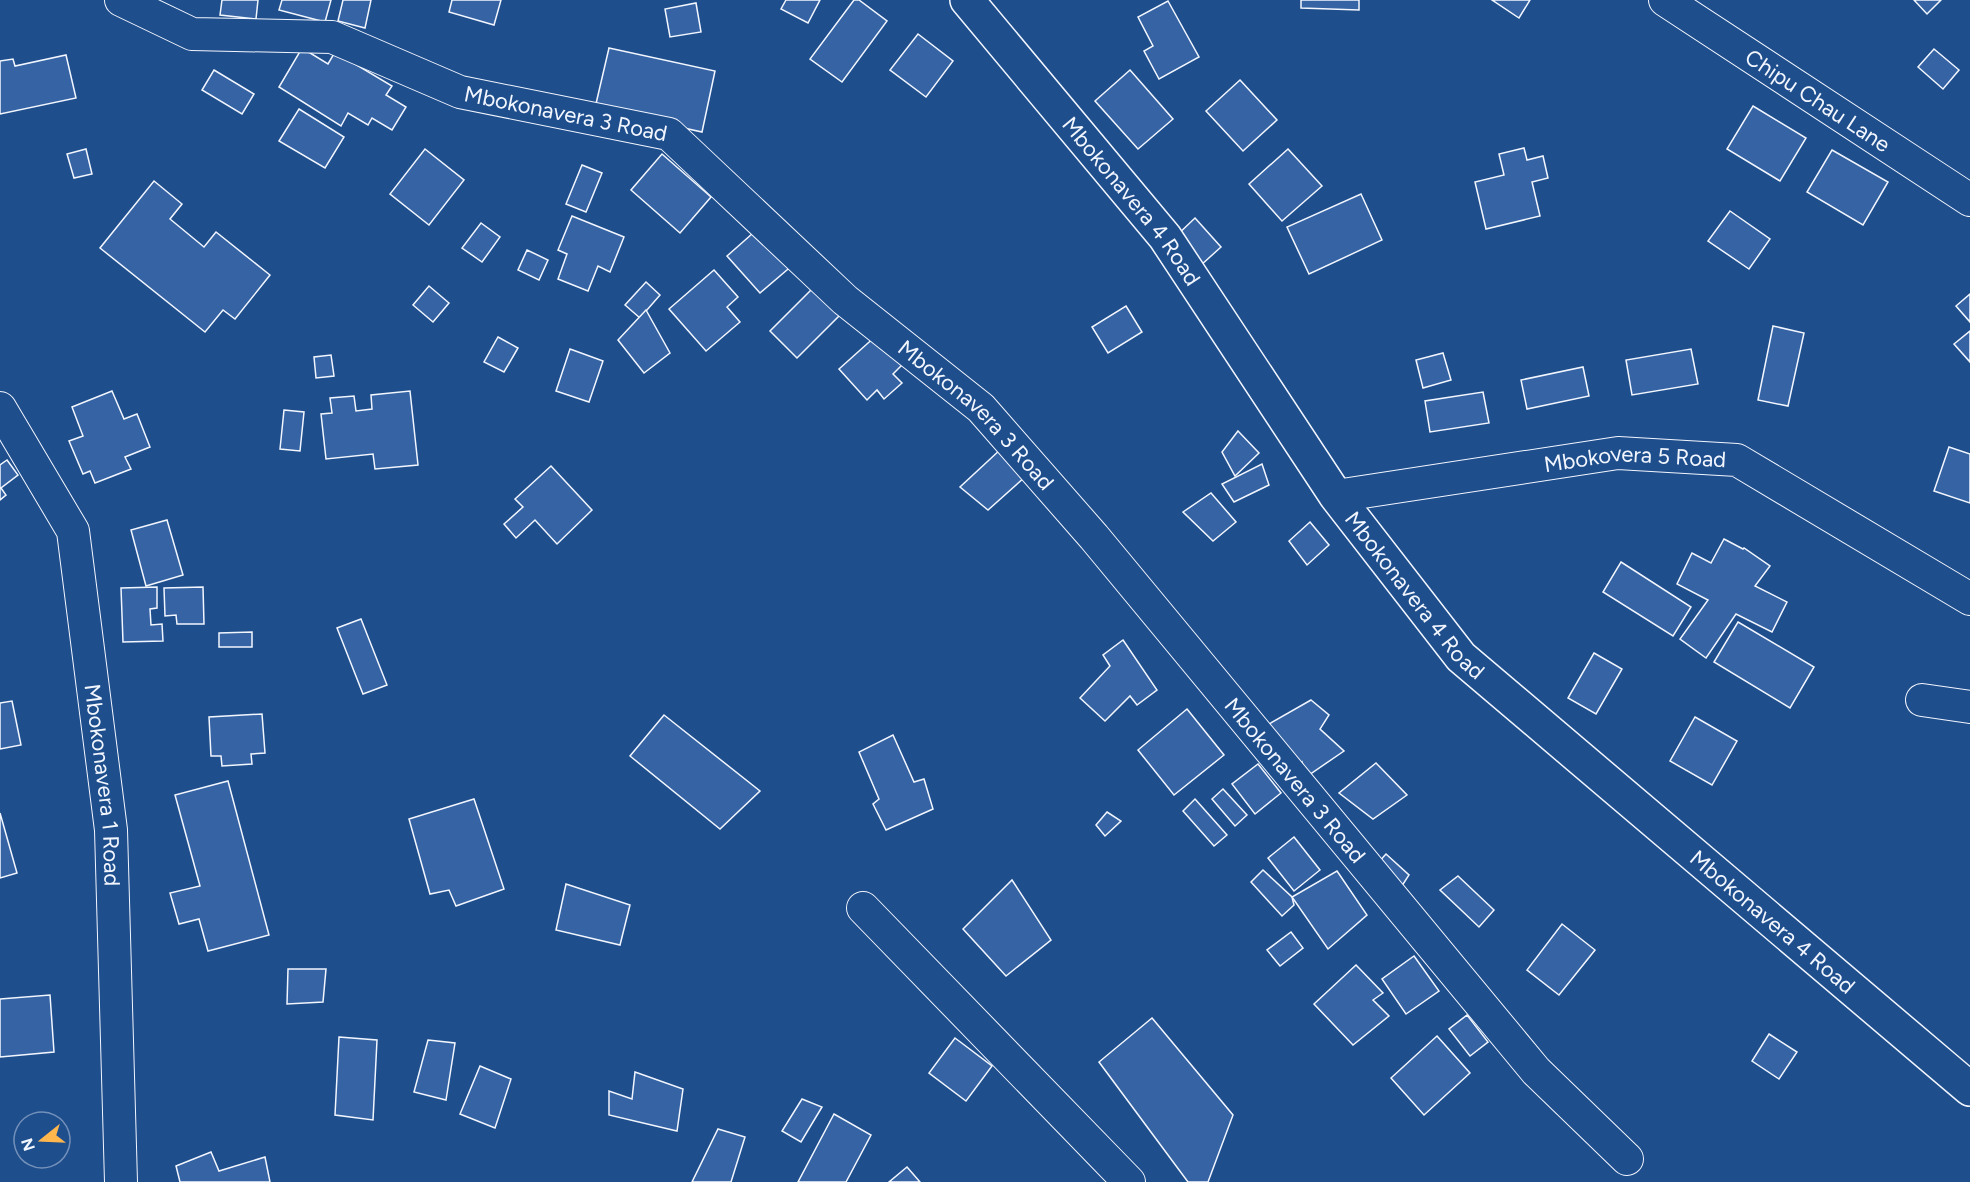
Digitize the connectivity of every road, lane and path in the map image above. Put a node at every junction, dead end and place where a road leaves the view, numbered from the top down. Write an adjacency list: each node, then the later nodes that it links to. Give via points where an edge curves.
1 (121, 0): 12 (street, Mbokonavera 3 Road, via 192,34 332,37 460,92 669,134 845,300 981,408 1094,537 1536,1071)
2 (967, 0): 6 (street, Mbokonavera 4 Road, via 1165,237)
3 (1665, 0): 4 (street, Chipu Chau Lane)
4 (1970, 200)
5 (0, 408): 13 (street, Mbokonavera 1 Road, via 73,531 111,830)
6 (1336, 496): 7 (street, Mbokovera 5 Road, via 1618,453 1737,460); 11 (street, Mbokonavera 4 Road, via 1461,657)
7 (1970, 599)
8 (1922, 700): 9 (street)
9 (1970, 707)
10 (863, 908): 14 (street)
11 (1970, 1089)
12 (1627, 1159)
13 (121, 1182)
14 (1129, 1182)

